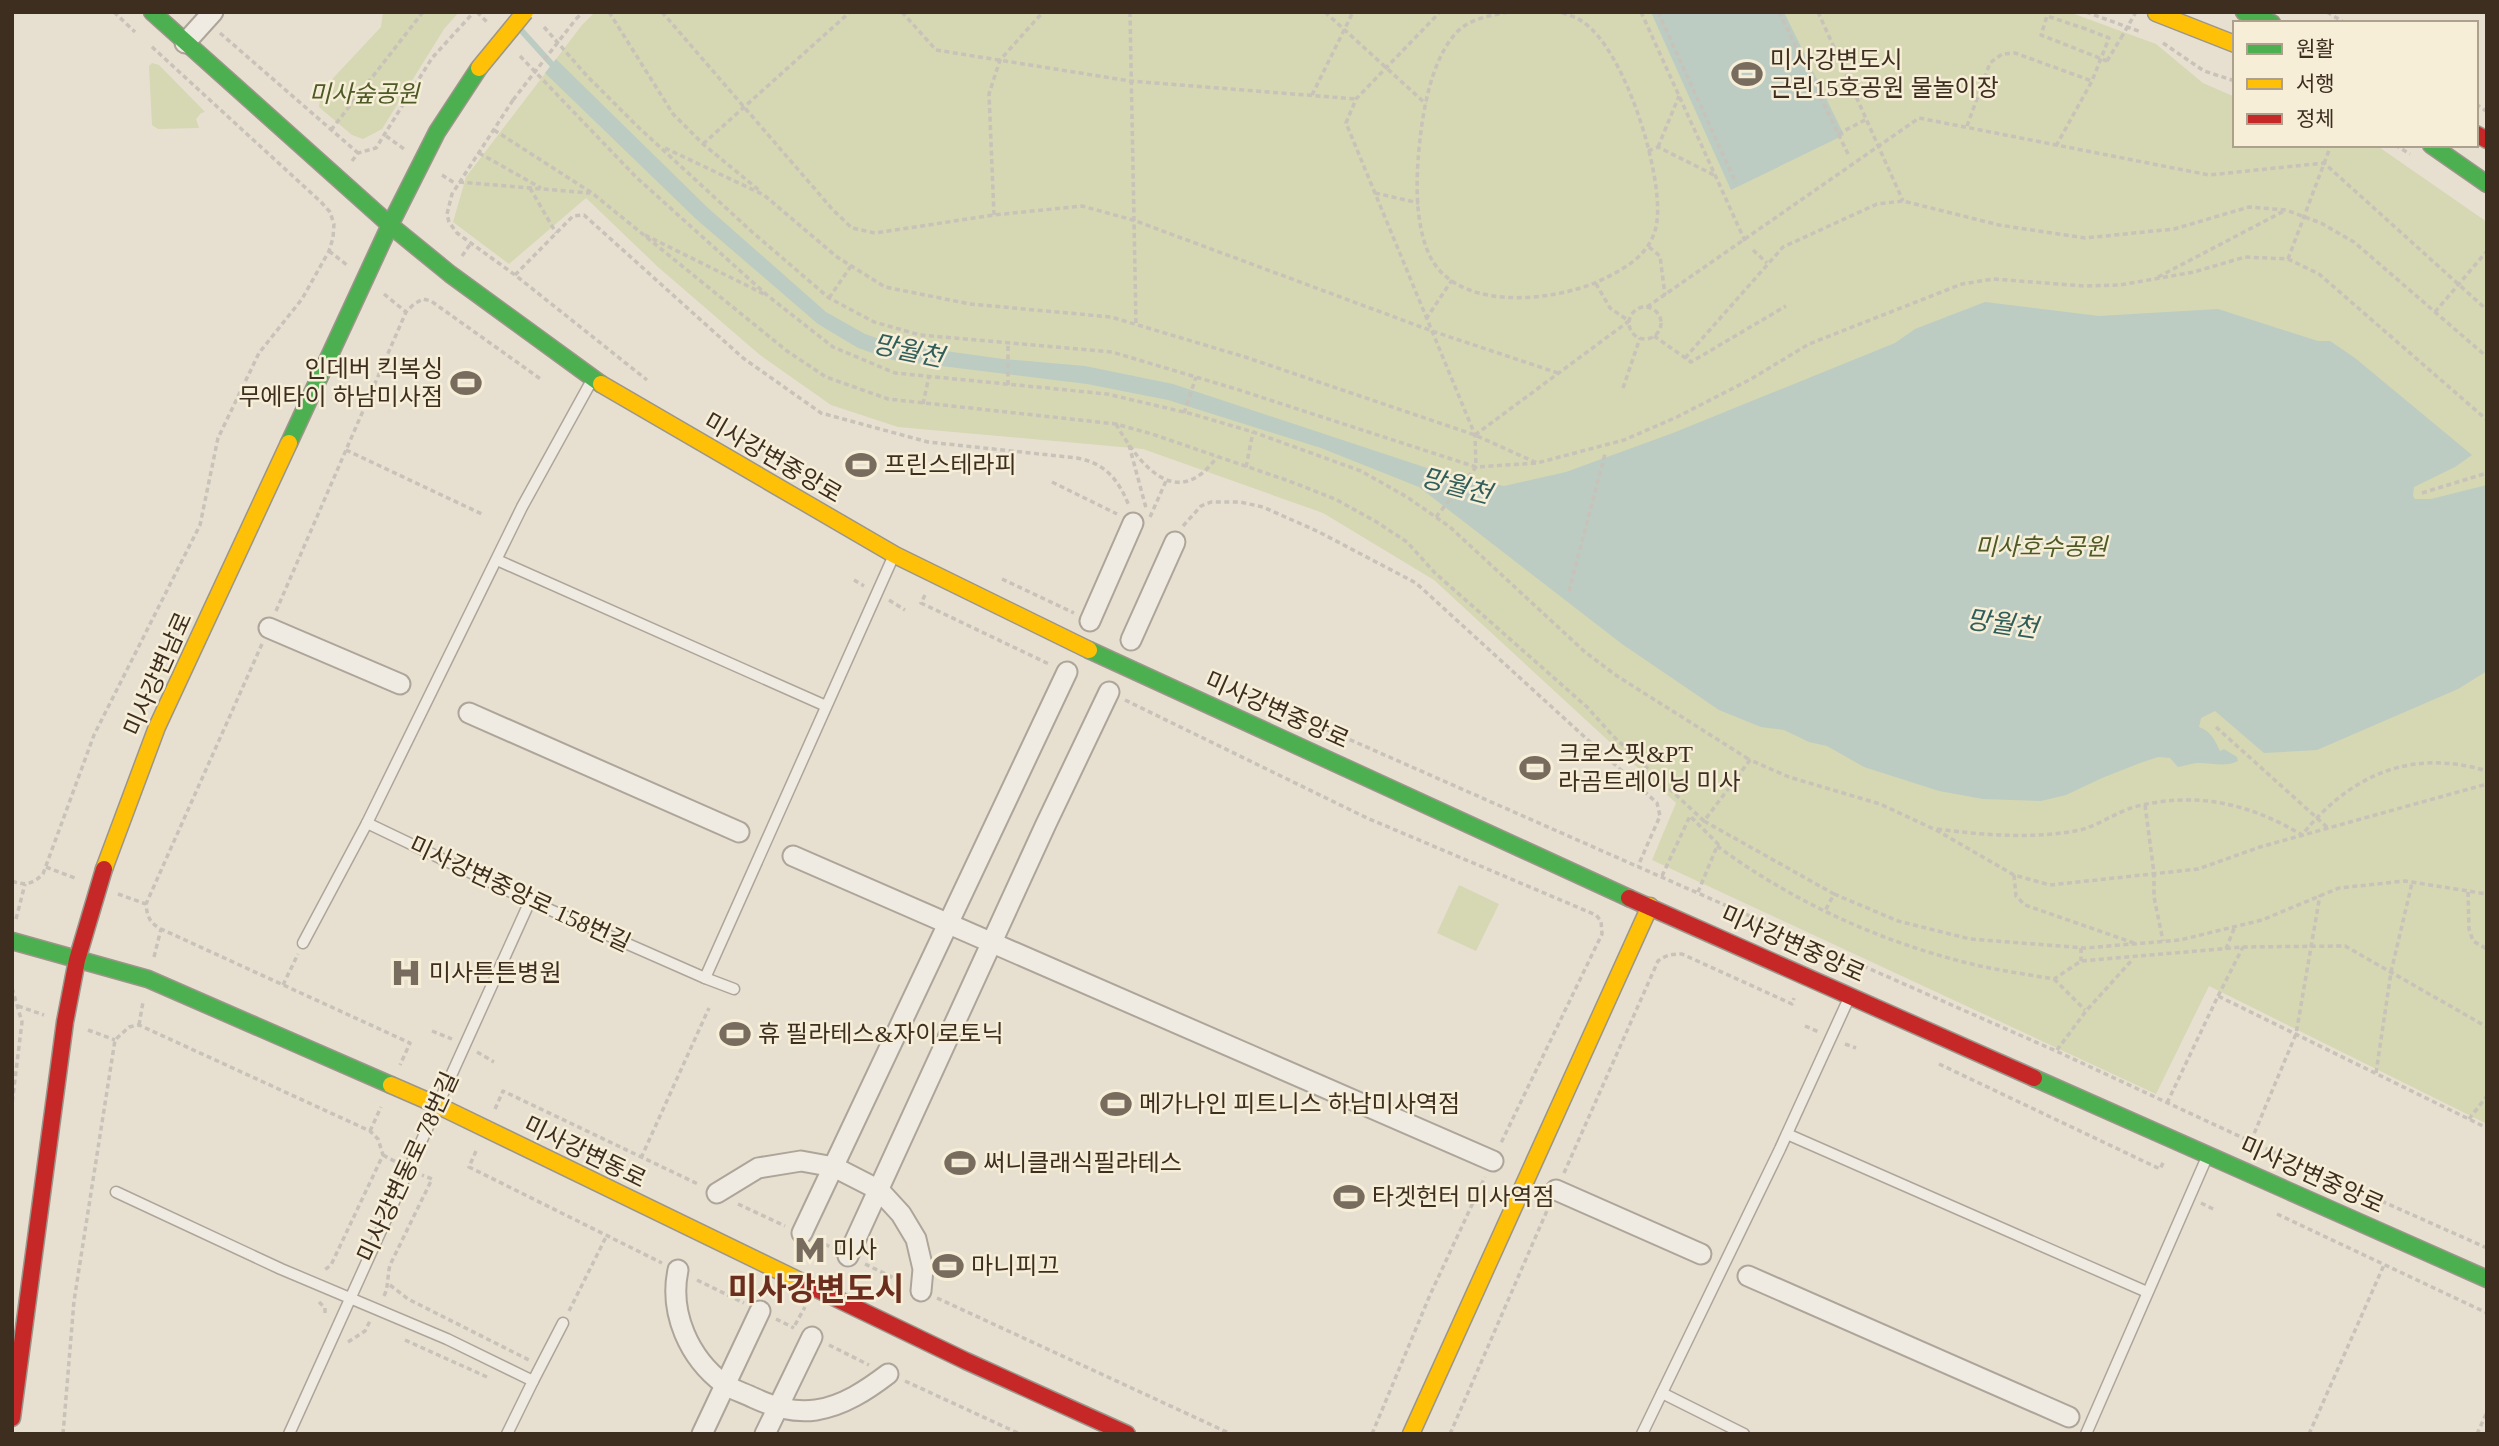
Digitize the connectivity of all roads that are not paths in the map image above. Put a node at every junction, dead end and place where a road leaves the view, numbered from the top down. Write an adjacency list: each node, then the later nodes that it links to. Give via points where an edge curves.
1 (152, 12): 7 (street, 미사강변중앙로)
2 (2244, 12): 6 (street)
3 (2156, 13): 8 (street)
4 (209, 16): 7 (street)
5 (532, 17): 11 (street, 미사강변남로, bridge, via 479,68 432,142)
6 (2267, 21)
7 (185, 43): 11 (street, 미사강변중앙로)
8 (2233, 43)
9 (2434, 147): 10 (street)
10 (2487, 184)
11 (390, 225): 12 (street, 미사강변중앙로); 34 (street, 미사강변남로, via 157,727 97,887)
12 (593, 379): 15 (street, 미사강변중앙로); 16 (lane)
13 (1140, 525): 17 (street)
14 (1175, 542): 19 (street)
15 (895, 555): 23 (lane); 29 (street, 미사강변중앙로, via 1063,638)
16 (497, 560): 23 (lane); 25 (lane)
17 (1090, 621)
18 (269, 628): 21 (street)
19 (1131, 640)
20 (1067, 672): 30 (street)
21 (400, 684)
22 (1110, 692): 32 (street)
23 (826, 706): 35 (lane)
24 (469, 713): 26 (street)
25 (367, 823): 28 (lane, 미사강변중앙로 158번길); 33 (lane)
26 (738, 832)
27 (793, 856): 30 (street)
28 (530, 901): 35 (lane, 미사강변중앙로 158번길); 38 (lane, 미사강변동로 78번길)
29 (1650, 906): 37 (street, 미사강변중앙로); 71 (street)
30 (949, 923): 32 (street); 42 (street)
31 (12, 941): 34 (street, 미사강변동로)
32 (993, 942): 41 (street); 43 (street)
33 (303, 943)
34 (77, 960): 38 (street, 미사강변동로, via 148,979); 65 (street, 미사강변남로)
35 (705, 978): 36 (lane, 미사강변중앙로 158번길)
36 (734, 989)
37 (1850, 994): 39 (lane); 40 (street, 미사강변중앙로)
38 (437, 1105): 55 (lane, 미사강변동로 78번길); 70 (street, 미사강변동로, via 953,1355)
39 (1787, 1134): 54 (lane); 62 (lane)
40 (2208, 1154): 52 (street, 미사강변중앙로); 54 (lane)
41 (1493, 1161)
42 (834, 1167): 43 (street); 46 (street, via 801,1161 758,1168); 47 (street)
43 (879, 1190): 49 (street); 53 (street, via 916,1240 923,1269)
44 (1556, 1190): 48 (street)
45 (116, 1192): 55 (lane)
46 (717, 1194)
47 (802, 1233)
48 (1701, 1254)
49 (848, 1256)
50 (678, 1270): 61 (street, via 674,1289 681,1327 699,1361)
51 (1748, 1276): 64 (street)
52 (2487, 1279)
53 (921, 1291)
54 (2147, 1292): 74 (lane)
55 (349, 1296): 60 (lane); 66 (lane, 미사강변동로 78번길)
56 (761, 1311): 61 (street)
57 (564, 1323): 60 (lane)
58 (812, 1337): 63 (street)
59 (888, 1374): 63 (street, via 849,1400 816,1410)
60 (533, 1381): 67 (lane)
61 (725, 1384): 63 (street); 68 (street)
62 (1662, 1394): 72 (lane); 73 (lane)
63 (777, 1409): 69 (street)
64 (2068, 1417)
65 (12, 1418)
66 (289, 1434)
67 (507, 1434)
68 (702, 1434)
69 (765, 1434)
70 (1127, 1434)
71 (1410, 1434)
72 (1642, 1434)
73 (1744, 1434)
74 (2086, 1434)

